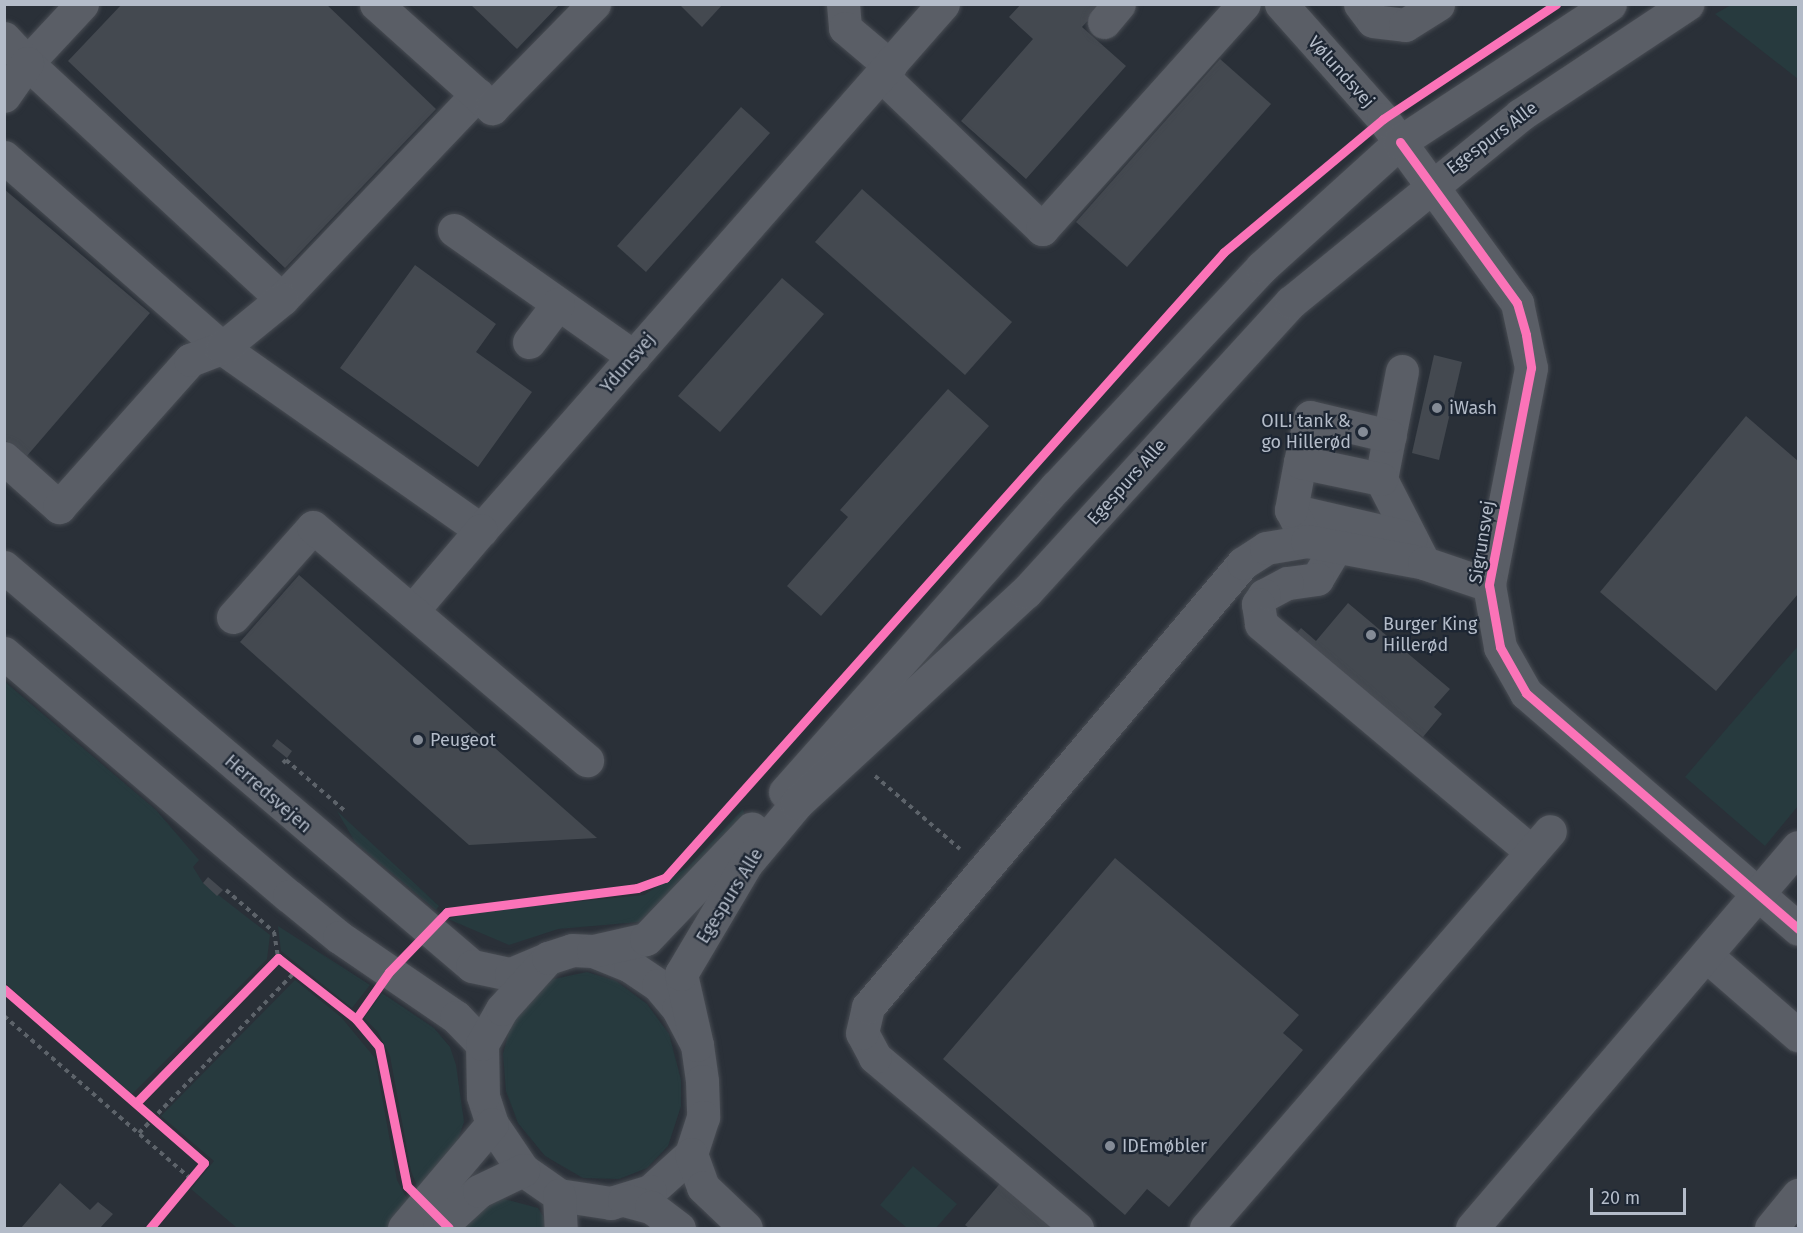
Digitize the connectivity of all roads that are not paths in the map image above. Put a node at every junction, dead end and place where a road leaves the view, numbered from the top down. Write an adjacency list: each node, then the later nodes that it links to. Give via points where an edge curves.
1 (82, 4): 13 (street)
2 (376, 4): 15 (street)
3 (594, 4): 15 (street, via 492,108)
4 (843, 4): 14 (street, via 845,27)
5 (943, 4): 14 (street, Ydunsvej)
6 (1244, 4): 14 (street, via 1042,229)
7 (1281, 4): 17 (street, Vølundsvej)
8 (1360, 4): 9 (street, via 1373,21 1406,25)
9 (1438, 4)
10 (1610, 4): 17 (street, Egespurs Alle)
11 (1687, 4): 19 (street, Egespurs Alle, via 1520,115)
12 (4, 38): 13 (street)
13 (27, 63): 16 (street); 21 (street)
14 (885, 71): 25 (street, Ydunsvej)
15 (477, 94): 21 (street)
16 (4, 96)
17 (1400, 142): 19 (street, Sigrunsvej); 44 (street, Egespurs Alle, via 1262,267 646,939)
18 (4, 157): 24 (street)
19 (1431, 184): 36 (street, Sigrunsvej, via 1517,303 1531,368); 49 (street, Egespurs Alle, via 1291,302 1026,592 797,803 746,864 681,974)
20 (454, 230): 22 (street)
21 (282, 299): 24 (street)
22 (558, 303): 23 (street); 25 (street)
23 (529, 342)
24 (222, 348): 28 (street, via 190,360 59,507); 32 (street)
25 (634, 357): 32 (street, Ydunsvej)
26 (1402, 371): 27 (street)
27 (1390, 436): 29 (street, via 1310,417); 30 (street)
28 (4, 458)
29 (1300, 462): 30 (street); 31 (street)
30 (1381, 479): 34 (street)
31 (1291, 510): 33 (street); 34 (street)
32 (481, 530): 37 (street, Ydunsvej)
33 (1322, 544): 34 (street); 61 (street, via 1266,548 1243,563 868,1007 862,1033 875,1057); 62 (street, via 1317,579 1287,583 1264,595 1258,604 1261,624 1541,842)
34 (1417, 550): 36 (street)
35 (4, 567): 46 (street, Herredsvejen, via 472,966 496,975 511,974)
36 (1489, 585): 42 (street, Sigrunsvej, via 1500,647 1526,693)
37 (412, 611): 38 (street, via 314,527); 40 (street)
38 (233, 617)
39 (4, 653): 48 (street, via 289,897 339,937 456,1017)
40 (587, 760)
41 (1798, 847): 42 (street)
42 (1758, 895): 43 (street, Sigrunsvej); 45 (street)
43 (1798, 929)
44 (593, 951): 46 (street, Egespurs Alle, via 572,950); 49 (street, via 630,966 658,985 678,1009)
45 (1707, 956): 47 (street); 63 (street)
46 (548, 958): 48 (street, via 517,987)
47 (1798, 1035)
48 (482, 1044): 50 (street, via 483,1096)
49 (697, 1045): 51 (street, Egespurs Alle, via 703,1117)
50 (492, 1124): 52 (street); 56 (street)
51 (691, 1154): 55 (street, via 650,1191); 60 (street, via 703,1187)
52 (523, 1170): 53 (street); 57 (street, via 479,1191)
53 (559, 1195): 55 (street); 58 (street)
54 (1798, 1195): 64 (street)
55 (613, 1211): 59 (street, via 651,1207)
56 (404, 1228)
57 (439, 1228)
58 (561, 1228)
59 (679, 1228)
60 (746, 1228)
61 (1077, 1228)
62 (1206, 1228)
63 (1472, 1228)
64 (1771, 1228)

